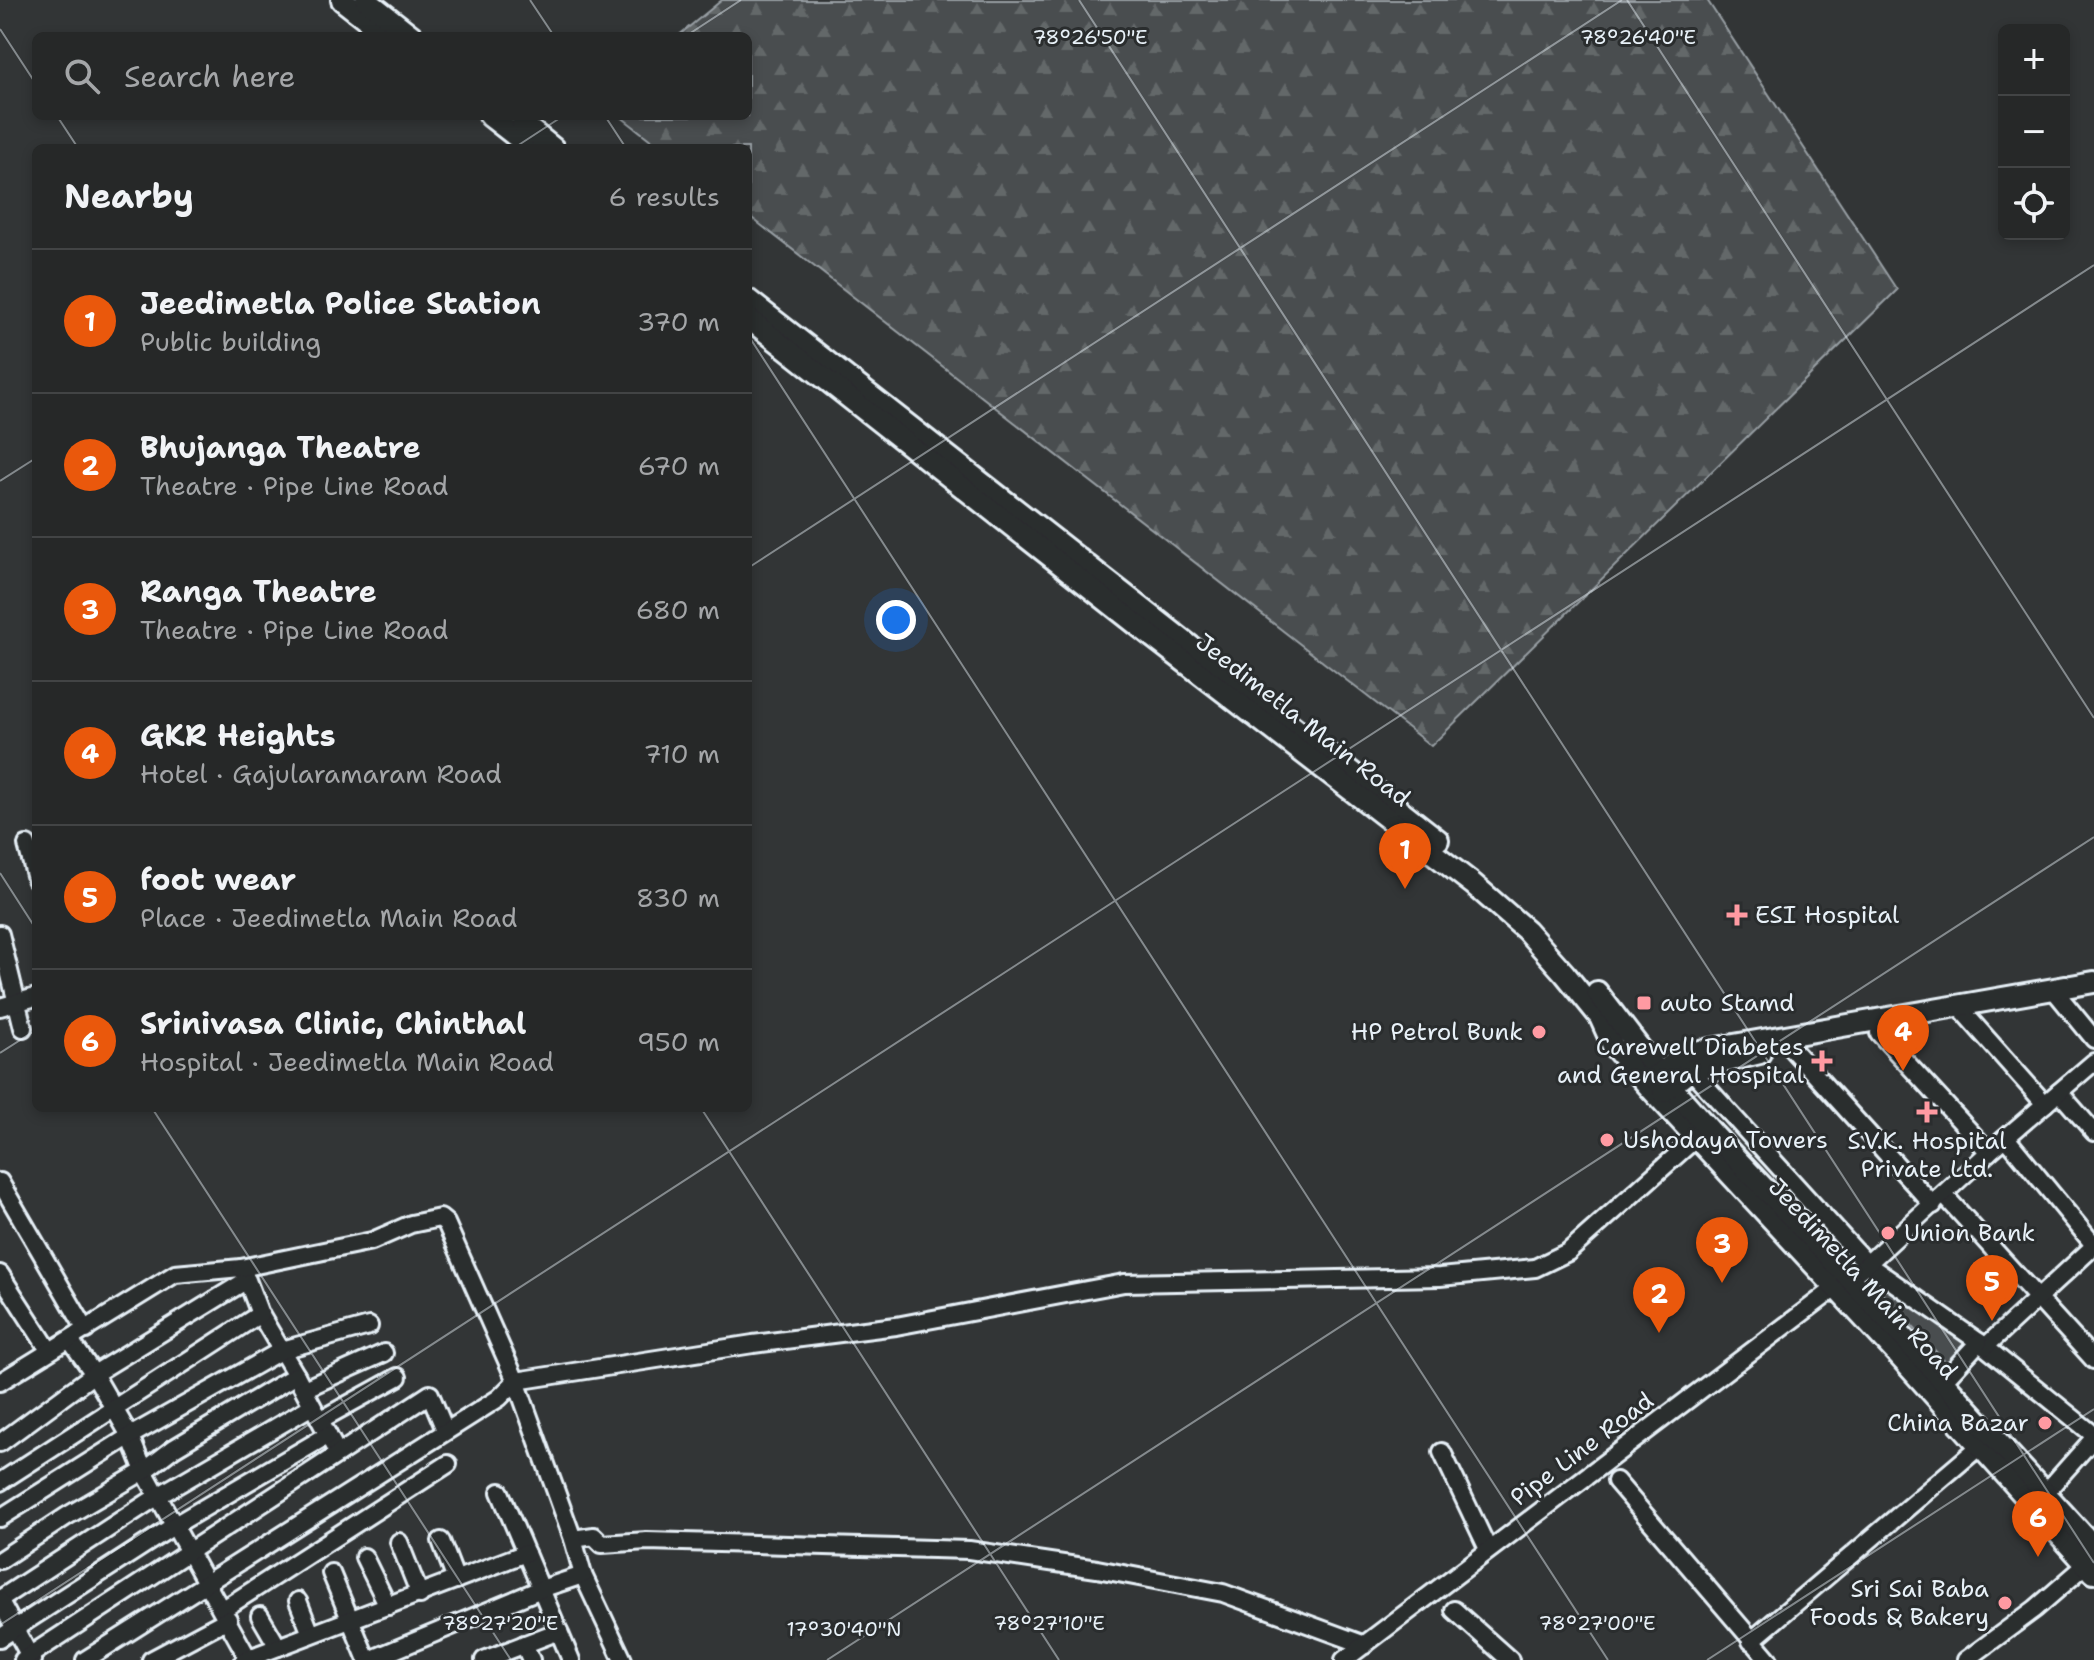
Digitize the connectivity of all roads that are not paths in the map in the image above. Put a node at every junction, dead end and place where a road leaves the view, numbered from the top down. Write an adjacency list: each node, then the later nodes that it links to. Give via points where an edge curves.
1 (342, 0): 3 (main road)
2 (366, 0): 4 (main road)
3 (383, 32)
4 (407, 32)
5 (495, 120): 7 (main road)
6 (518, 120): 8 (main road)
7 (526, 144)
8 (548, 144)
9 (752, 303): 11 (main road, Jeedimetla Main Road)
10 (752, 321): 11 (main road, Jeedimetla Main Road, via 1154,638)
11 (1412, 828): 21 (main road, Jeedimetla Main Road, via 1526,930); 25 (main road, Jeedimetla Main Road, via 1535,923)
12 (27, 845): 13 (street)
13 (32, 864)
14 (0, 934): 19 (street)
15 (2094, 982): 27 (main road)
16 (2094, 990): 17 (main road)
17 (2058, 995): 20 (main road); 24 (street)
18 (32, 998): 19 (street)
19 (8, 1005): 22 (street)
20 (1966, 1015): 23 (main road); 31 (street)
21 (1600, 1017): 29 (main road); 33 (main road, Jeedimetla Main Road, via 1613,1046)
22 (23, 1028)
23 (1879, 1033): 26 (main road); 35 (street)
24 (2094, 1039)
25 (1639, 1047): 27 (main road); 29 (main road, Jeedimetla Main Road)
26 (1790, 1047): 27 (main road); 37 (street)
27 (1689, 1062): 29 (main road); 41 (street)
28 (2094, 1062): 30 (street, Pipe Line Road)
29 (1661, 1082): 39 (main road, via 1759,1194); 44 (main road, Jeedimetla Main Road)
30 (2059, 1092): 31 (street, Pipe Line Road); 32 (street)
31 (2045, 1104): 34 (street, Pipe Line Road)
32 (2094, 1132)
33 (1696, 1138): 39 (main road, Jeedimetla Main Road); 57 (street, via 1568,1252 1535,1268 1440,1277 1124,1283 896,1326)
34 (2007, 1139): 35 (street, Pipe Line Road); 40 (street)
35 (1989, 1152): 37 (street, Pipe Line Road)
36 (0, 1182): 38 (street)
37 (1939, 1200): 41 (street, Pipe Line Road); 45 (street)
38 (5, 1201): 48 (street)
39 (1768, 1215): 44 (main road, Jeedimetla Main Road)
40 (2094, 1246): 45 (street)
41 (1867, 1264): 44 (street, Pipe Line Road); 50 (street)
42 (0, 1274): 51 (street)
43 (244, 1274): 46 (street); 48 (street, via 175,1274); 55 (street); 57 (street, via 440,1218)
44 (1843, 1283): 58 (main road, Jeedimetla Main Road); 67 (main road, Jeedimetla Main Road); 82 (street, Pipe Line Road)
45 (2039, 1297): 50 (street); 54 (street)
46 (260, 1314): 52 (street); 61 (street)
47 (369, 1326): 52 (street)
48 (86, 1330): 49 (street)
49 (70, 1340): 51 (street); 55 (street)
50 (1982, 1344): 58 (street); 65 (street)
51 (49, 1350): 59 (street)
52 (282, 1350): 60 (street); 64 (street)
53 (384, 1353): 60 (street)
54 (2094, 1360)
55 (94, 1374): 61 (street); 66 (street)
56 (398, 1377): 62 (street)
57 (516, 1381): 63 (street, via 499,1398); 79 (street)
58 (1943, 1381): 75 (main road, Jeedimetla Main Road)
59 (0, 1382)
60 (300, 1382): 62 (street); 71 (street, via 174,1448)
61 (114, 1408): 64 (street); 73 (street)
62 (320, 1420): 69 (street); 76 (street); 78 (street)
63 (445, 1430): 69 (street, via 430,1394); 91 (street)
64 (130, 1436): 71 (street); 77 (street)
65 (2091, 1439): 75 (street)
66 (0, 1443)
67 (1980, 1446): 87 (main road, Jeedimetla Main Road); 105 (street)
68 (1442, 1452): 82 (street)
69 (338, 1454): 83 (street)
70 (448, 1464): 98 (street)
71 (144, 1471): 76 (street); 86 (street)
72 (1616, 1481): 105 (street)
73 (0, 1482)
74 (500, 1492): 84 (street)
75 (2045, 1493): 87 (main road, Jeedimetla Main Road)
76 (158, 1496): 78 (street); 94 (street)
77 (0, 1518)
78 (175, 1525): 83 (street); 101 (street)
79 (573, 1539): 89 (street); 106 (street, via 594,1536 602,1544 969,1550 1223,1593)
80 (441, 1541): 90 (street)
81 (399, 1542): 93 (street)
82 (1488, 1549): 106 (street, Pipe Line Road)
83 (190, 1552): 91 (street); 109 (street)
84 (526, 1553): 90 (street); 92 (street)
85 (364, 1557): 96 (street)
86 (0, 1560)
87 (2092, 1561): 120 (street)
88 (331, 1573): 100 (street)
89 (583, 1575): 92 (street); 116 (street)
90 (456, 1580): 93 (street)
91 (206, 1581): 98 (street); 112 (street)
92 (541, 1589): 102 (street); 114 (street)
93 (420, 1595): 96 (street)
94 (0, 1600): 101 (street)
95 (298, 1601): 103 (street)
96 (388, 1606): 100 (street)
97 (1454, 1610): 118 (street)
98 (225, 1614): 110 (street); 113 (street)
99 (260, 1616): 107 (street)
100 (349, 1620): 103 (street); 114 (street)
101 (17, 1628): 104 (street); 109 (street)
102 (559, 1631): 108 (street); 115 (street)
103 (311, 1634): 107 (street)
104 (0, 1638)
105 (1751, 1641): 119 (street)
106 (1365, 1645): 117 (street, Pipe Line Road)
107 (278, 1647): 110 (street)
108 (528, 1652): 111 (street)
109 (29, 1659)
110 (247, 1659)
111 (487, 1659)
112 (85, 1660)
113 (151, 1660)
114 (368, 1660)
115 (571, 1660)
116 (623, 1660)
117 (1344, 1660)
118 (1510, 1660)
119 (1768, 1660)
120 (1966, 1660)

